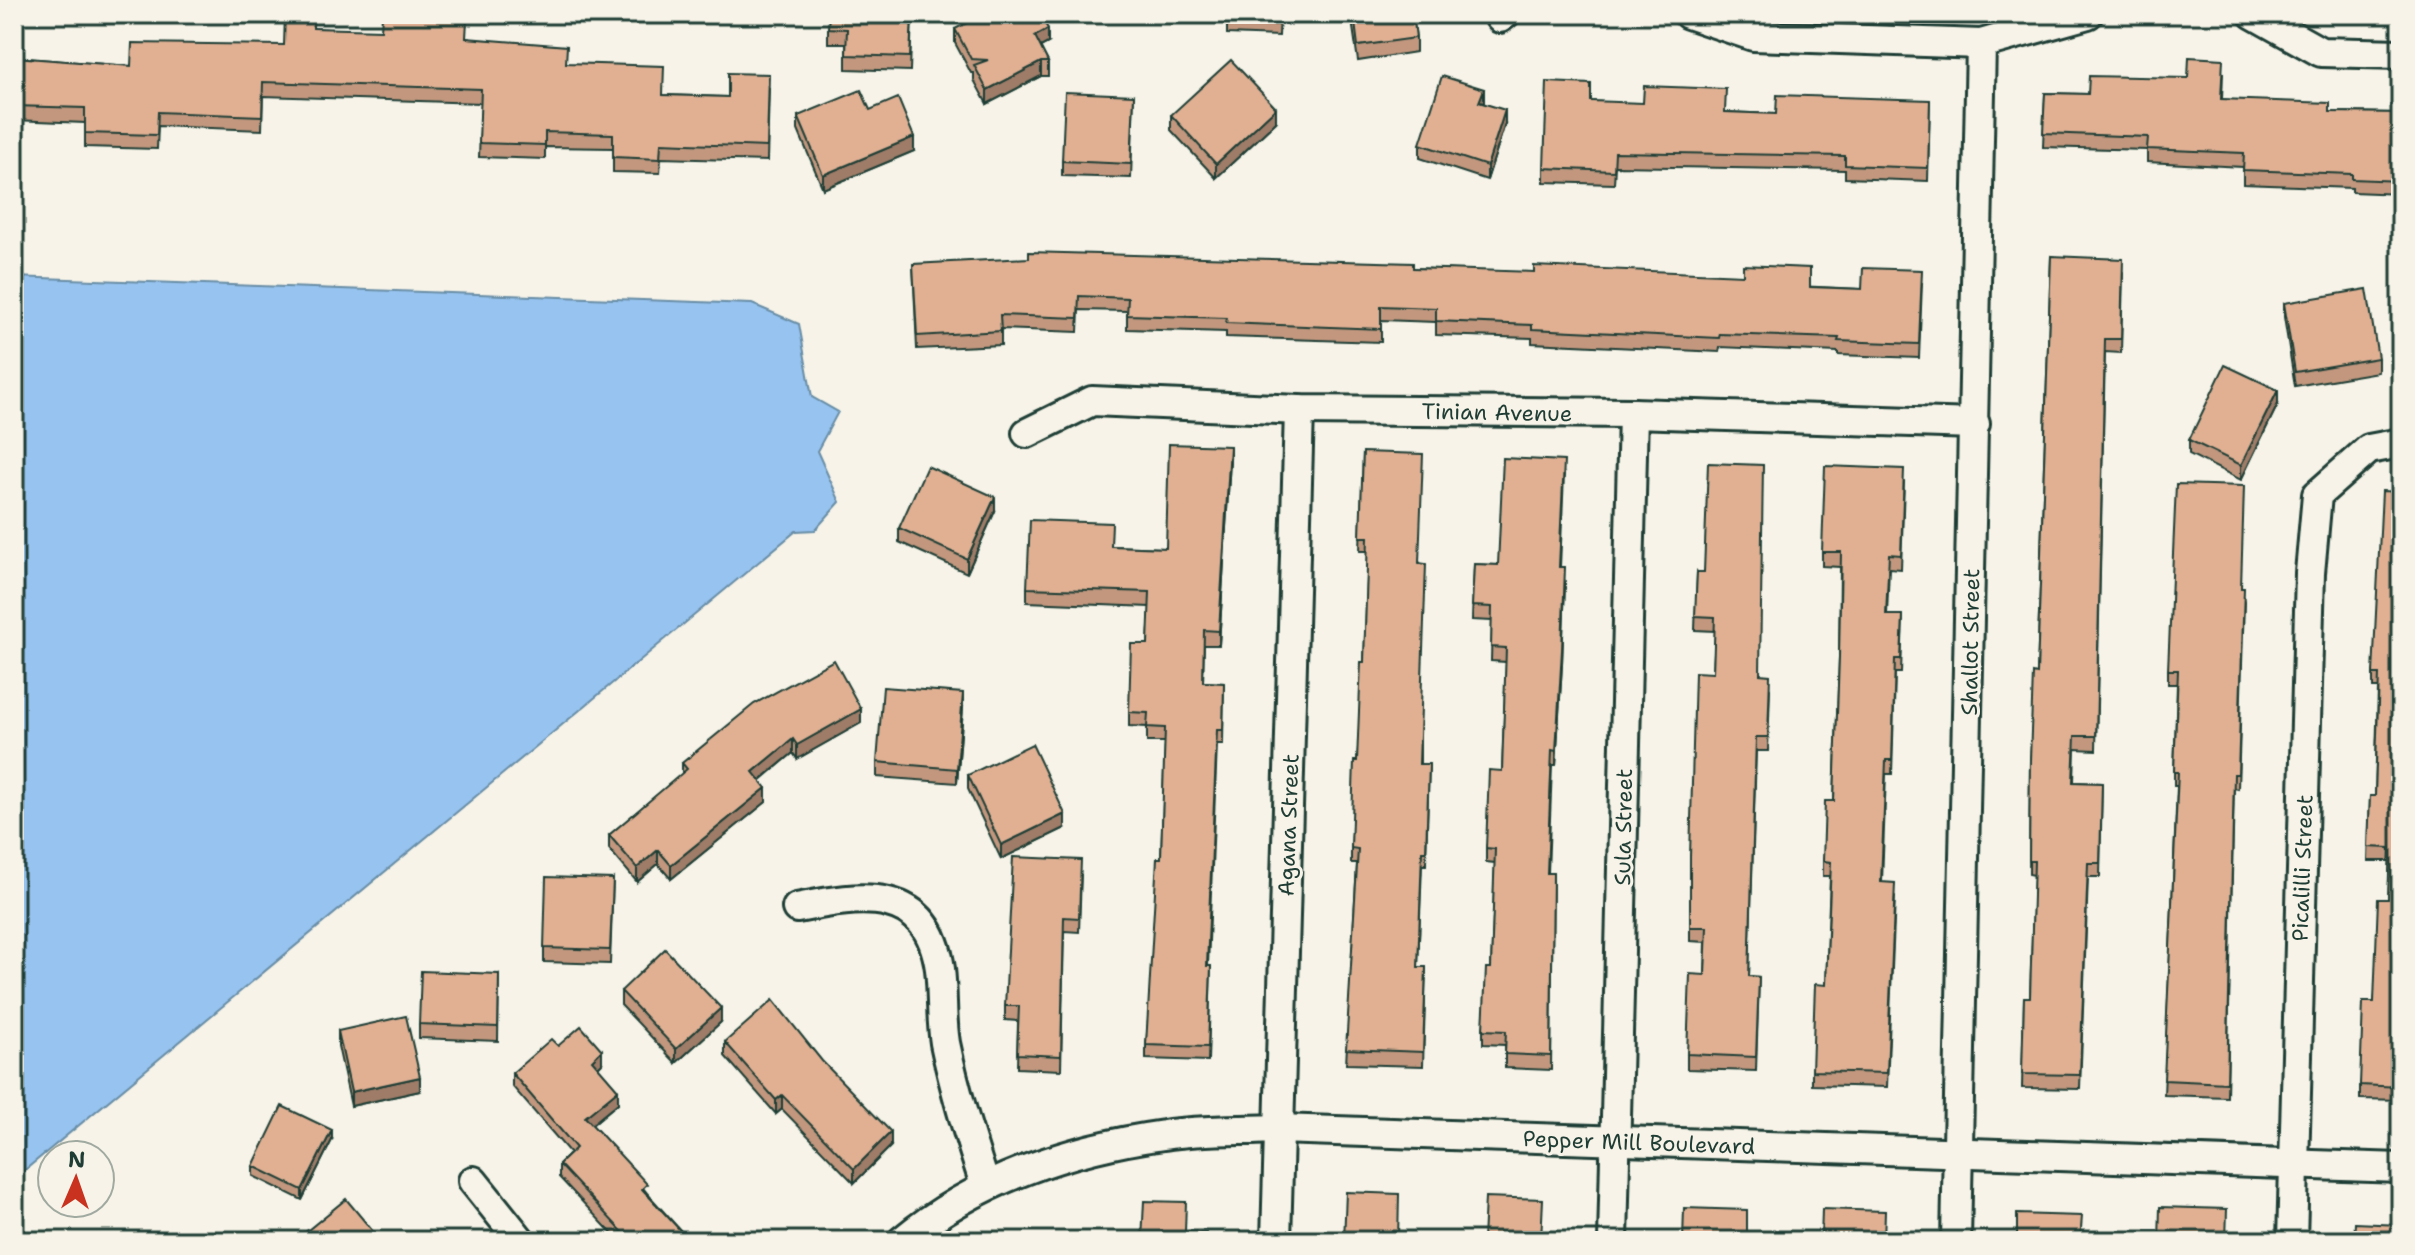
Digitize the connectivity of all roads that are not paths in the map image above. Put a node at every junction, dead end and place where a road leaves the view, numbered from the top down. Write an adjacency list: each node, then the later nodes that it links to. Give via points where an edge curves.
1 (1688, 14): 4 (street, via 1753,36)
2 (2088, 14): 4 (street)
3 (2253, 14): 5 (street, via 2321,52)
4 (1981, 44): 8 (street, Shallot Street)
5 (2401, 54)
6 (1299, 410): 7 (street, Tinian Avenue); 9 (street, Tinian Avenue, via 1092,401); 12 (street, Agana Street)
7 (1633, 413): 8 (street, Tinian Avenue); 13 (street, Sula Street)
8 (1975, 424): 14 (street, Shallot Street)
9 (1027, 433)
10 (2401, 443): 15 (street, Picalilli Street, via 2369,449 2317,495 2310,573)
11 (797, 908): 18 (street, via 851,899 890,900 931,933 955,1090)
12 (1279, 1129): 13 (street, Pepper Mill Boulevard); 18 (street, Pepper Mill Boulevard, via 1166,1134 1108,1145); 21 (street, Agana Street)
13 (1616, 1141): 14 (street, Pepper Mill Boulevard); 22 (street, Sula Street)
14 (1959, 1152): 15 (street, Pepper Mill Boulevard); 23 (street, Shallot Street)
15 (2294, 1165): 16 (street, Pepper Mill Boulevard); 24 (street, Picalilli Street)
16 (2401, 1168)
17 (473, 1181): 19 (street)
18 (985, 1185): 20 (street, Pepper Mill Boulevard)
19 (521, 1241)
20 (902, 1241)
21 (1276, 1241)
22 (1613, 1241)
23 (1956, 1241)
24 (2292, 1241)

